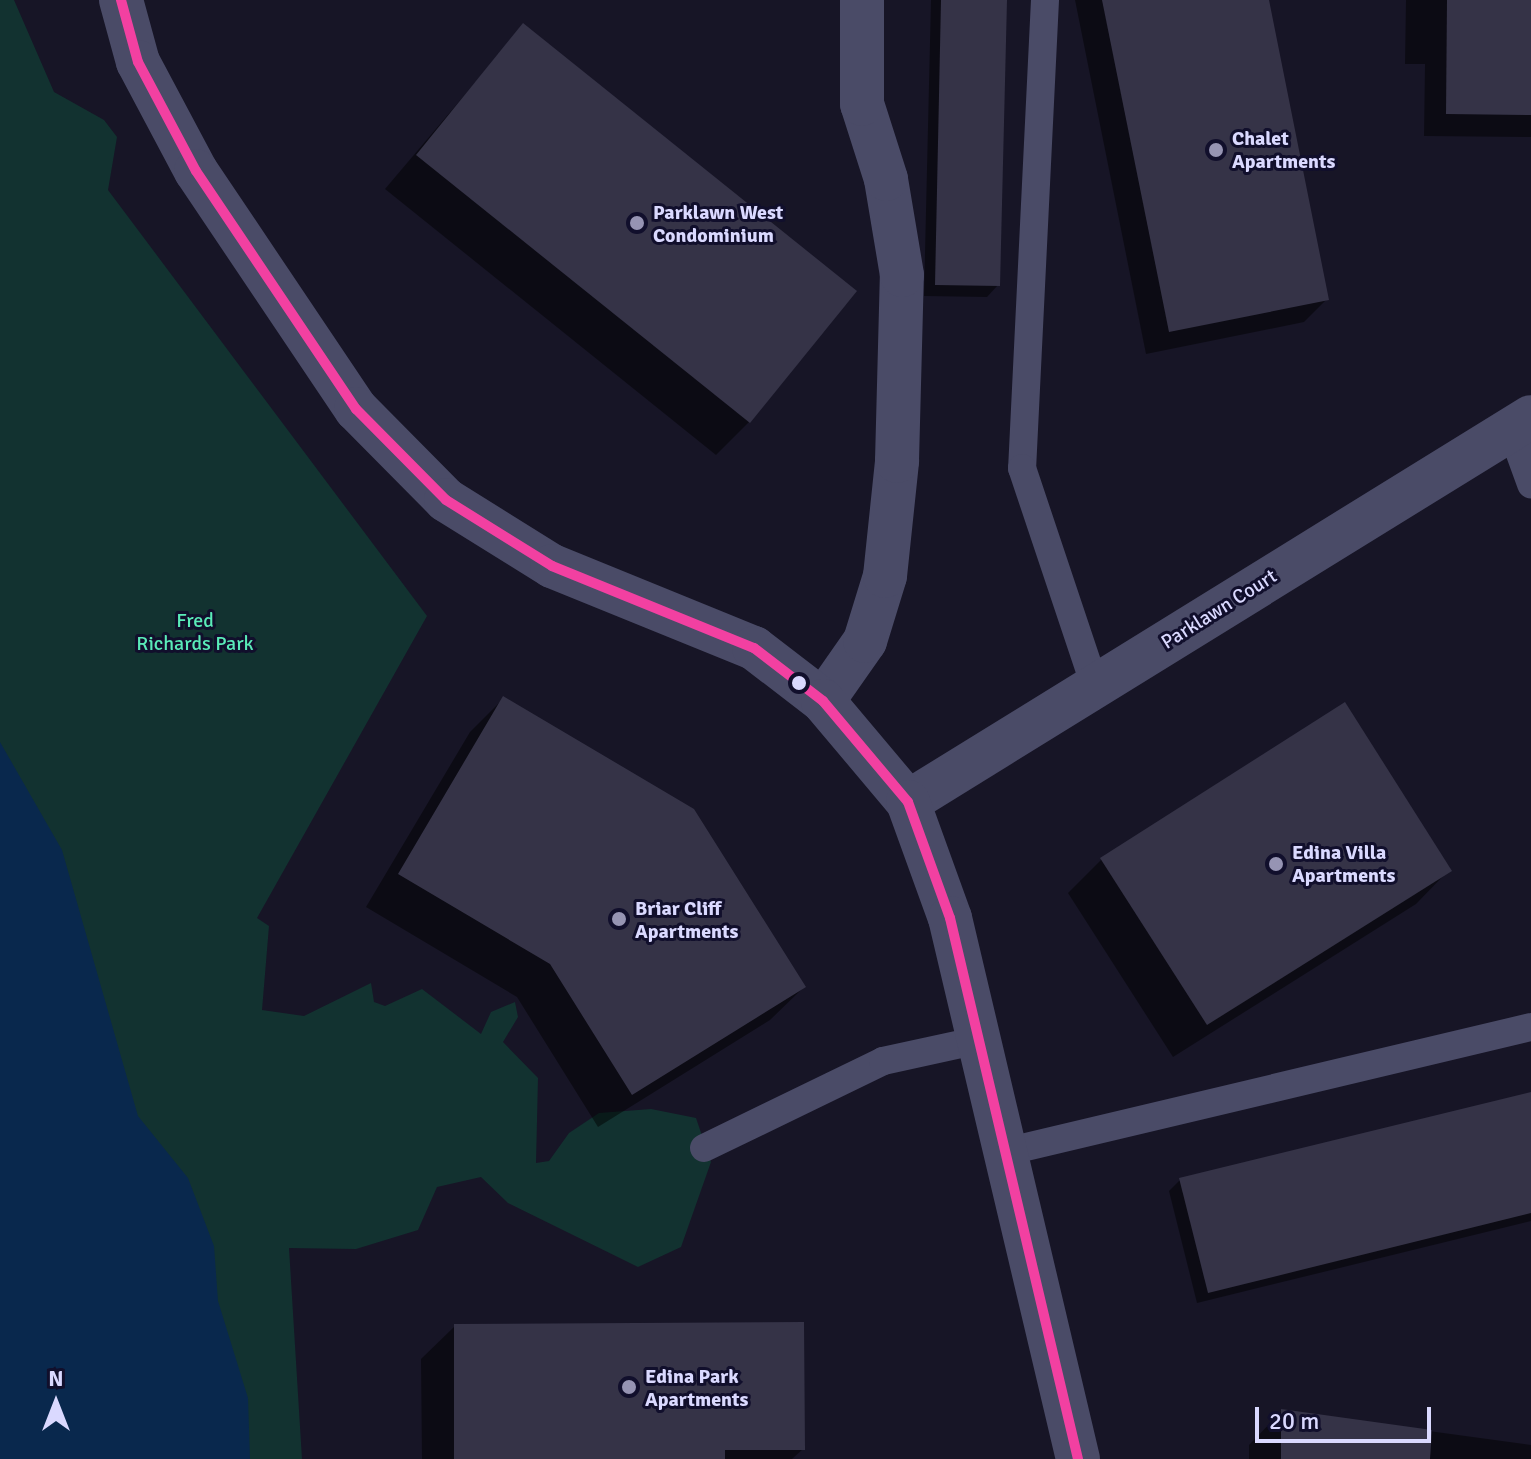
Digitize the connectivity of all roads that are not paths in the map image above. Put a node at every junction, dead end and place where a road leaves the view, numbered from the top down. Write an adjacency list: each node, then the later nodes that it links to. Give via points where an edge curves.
1 (121, 0): 7 (street, via 138,62 196,171 367,421 446,500 552,566 754,648)
2 (862, 0): 7 (street, via 862,104 886,179 902,275 897,461 885,576 865,641)
3 (1045, 0): 6 (lane, via 1022,468)
4 (1521, 423): 5 (lane); 6 (street, Parklawn Court)
5 (1531, 484)
6 (1095, 686): 8 (street, Parklawn Court)
7 (823, 701): 8 (street)
8 (908, 802): 10 (street, via 950,918)
9 (1531, 1027): 12 (lane)
10 (979, 1040): 11 (lane, via 883,1061); 12 (street)
11 (704, 1148)
12 (1005, 1152): 13 (street)
13 (1078, 1459)

